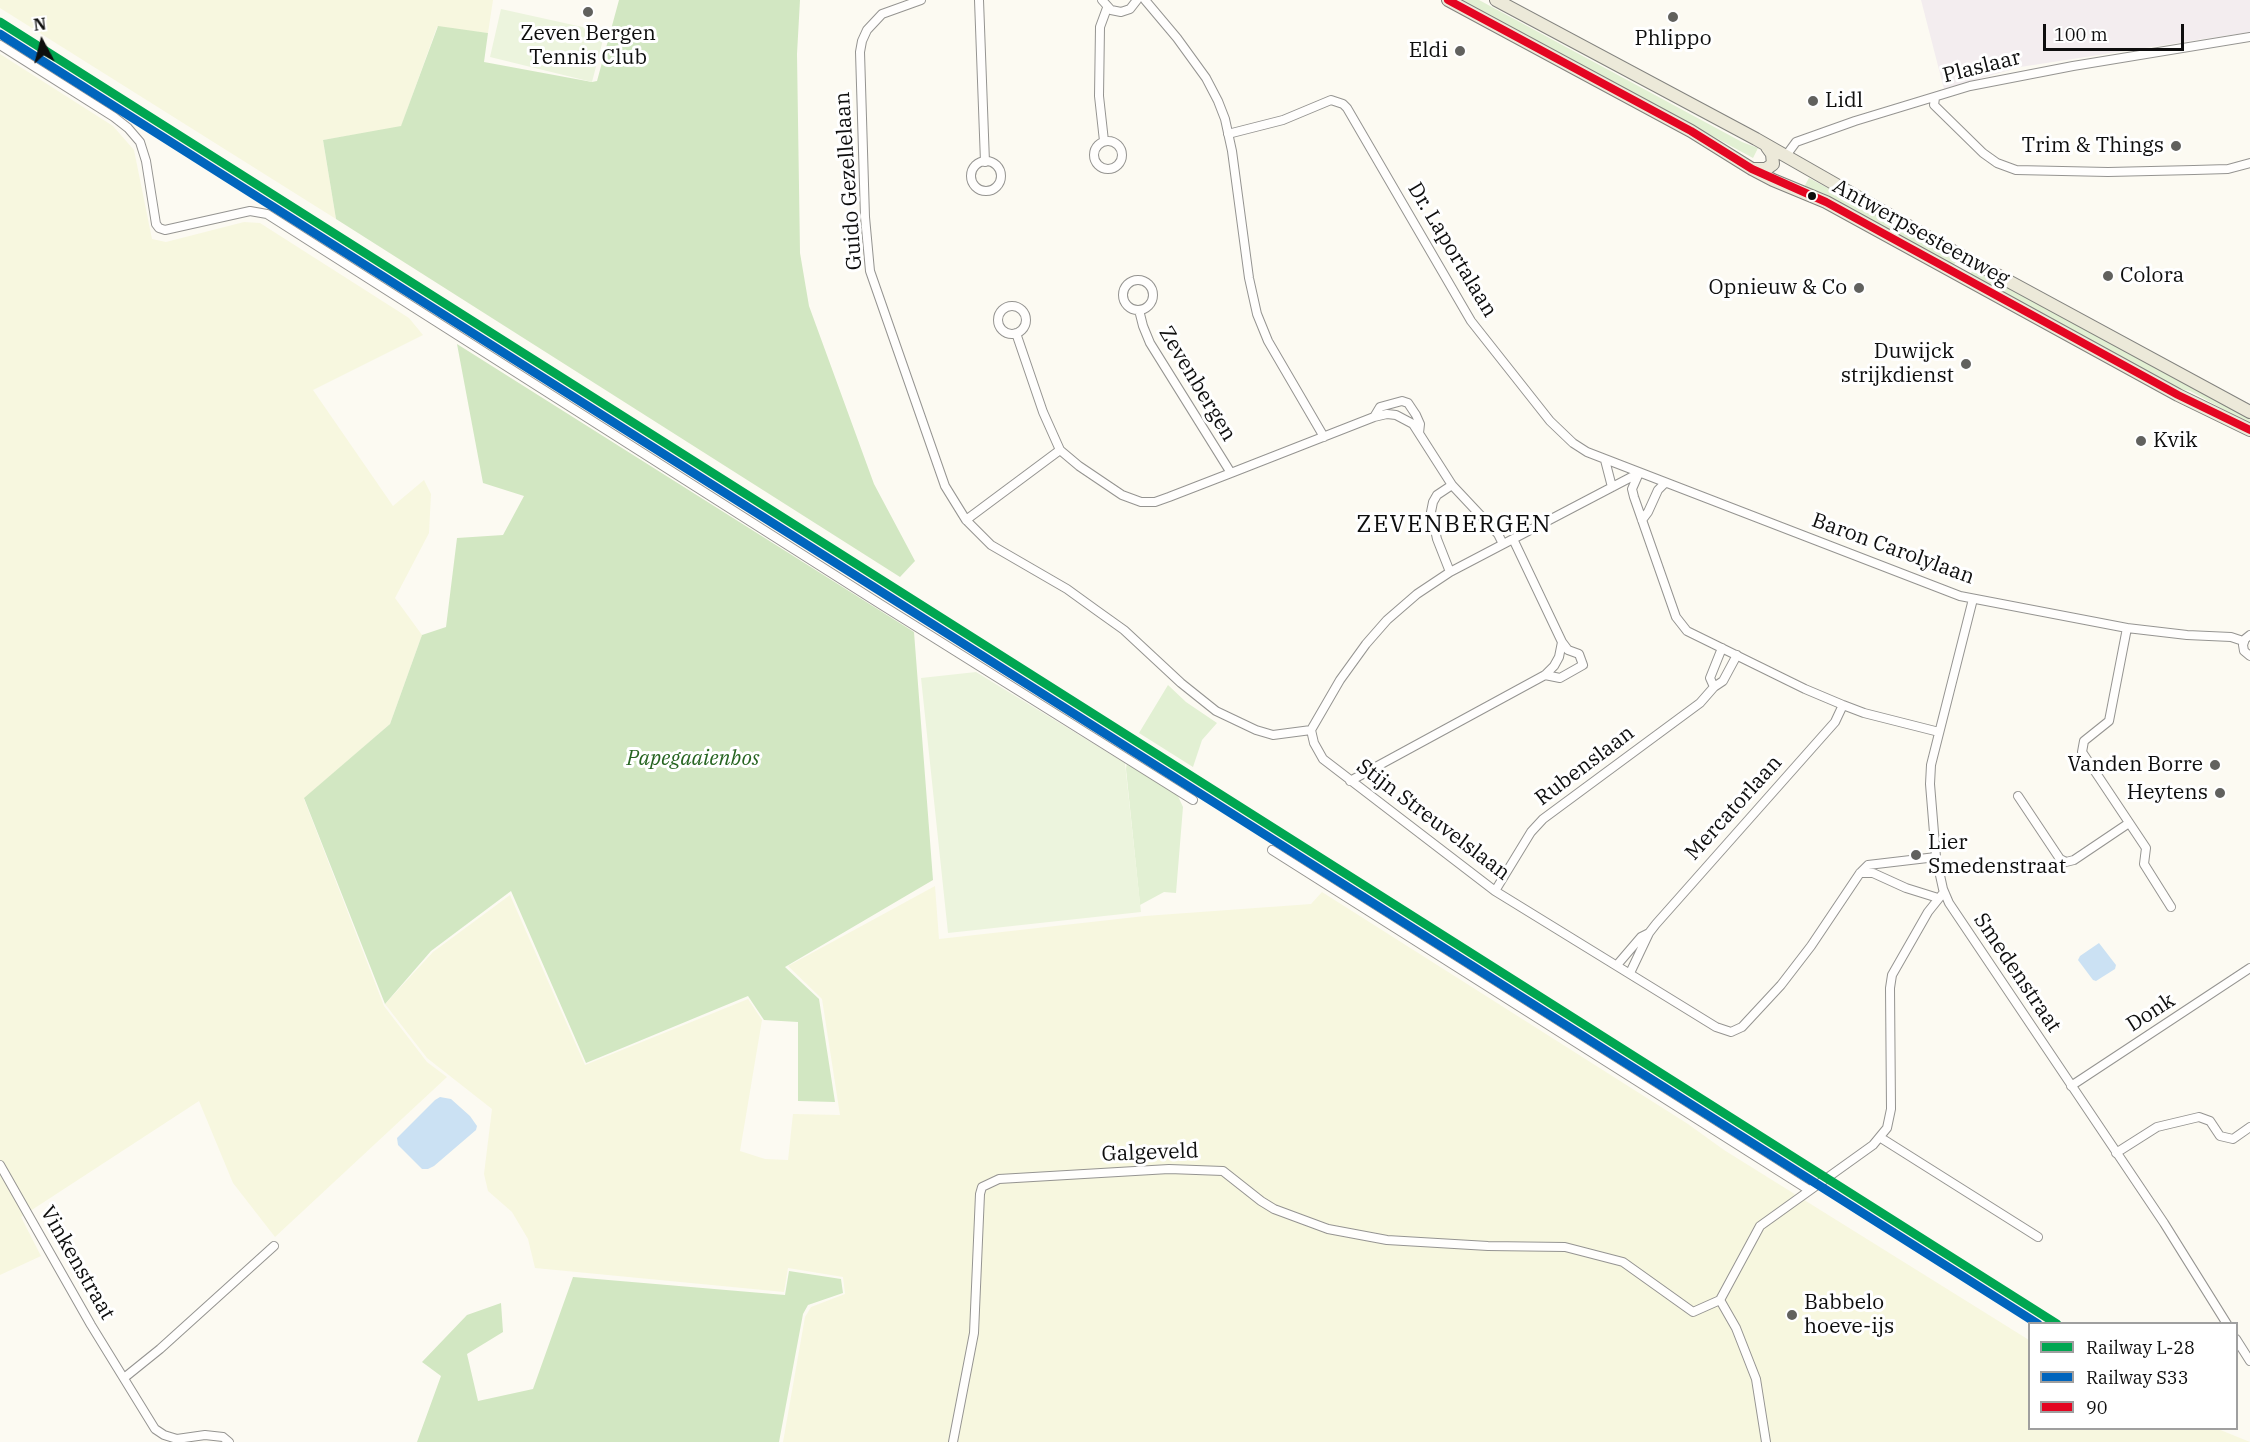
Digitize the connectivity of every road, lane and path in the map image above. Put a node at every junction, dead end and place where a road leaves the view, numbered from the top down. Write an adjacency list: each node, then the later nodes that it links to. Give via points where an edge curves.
1 (921, 0): 36 (street, Guido Gezellelaan, via 882,14 862,41 867,240 870,271 904,372 945,486)
2 (979, 0): 15 (street)
3 (1137, 0): 7 (street, via 1125,11 1116,12)
4 (1145, 0): 11 (street, via 1206,78)
5 (1448, 0): 17 (main road, Antwerpsesteenweg, via 1691,131)
6 (1496, 0): 13 (main road, Antwerpsesteenweg)
7 (1104, 4): 12 (street, via 1099,84)
8 (2250, 38): 10 (street, Plaslaar, via 2012,77)
9 (0, 45): 56 (street, via 128,128 140,142 146,161 159,228 165,230 250,211 267,214)
10 (1935, 98): 14 (street, Plaslaar, via 1796,142); 16 (street, Plaslaar, via 1934,105 1983,153 2016,170 2228,169)
11 (1228, 134): 27 (street, via 1257,314 1268,341); 30 (street, Dr. Laportalaan, via 1283,120 1331,100 1343,104 1471,321 1558,431)
12 (1104, 141)
13 (1767, 146): 14 (main road, Antwerpsesteenweg); 17 (main road, via 1773,154 1773,164)
14 (1785, 158): 18 (main road, Antwerpsesteenweg)
15 (986, 162)
16 (2250, 163)
17 (1752, 170): 19 (main road, Antwerpsesteenweg, via 1826,202)
18 (1963, 256): 19 (main road, via 1962,270); 22 (main road, Antwerpsesteenweg)
19 (1952, 271): 24 (main road, Antwerpsesteenweg)
20 (1139, 310): 20 (street, Zevenbergen, via 1150,304 1153,291 1146,281 1137,279 1126,286 1123,297 1129,307); 32 (street, Zevenbergen, via 1150,343)
21 (1016, 333): 29 (street, Zevenbergen, via 1042,412)
22 (2247, 408)
23 (1374, 417): 26 (street, Zevenbergen, via 1396,416 1407,420); 26 (street, Zevenbergen, via 1380,407 1402,401 1416,415); 27 (street, Zevenbergen)
24 (2237, 424): 25 (main road, Antwerpsesteenweg); 28 (main road)
25 (2250, 430)
26 (1419, 433): 34 (street, Zevenbergen)
27 (1324, 437): 32 (street, Zevenbergen)
28 (2250, 442)
29 (1060, 450): 32 (street, Zevenbergen, via 1122,495 1141,502 1155,502); 36 (street)
30 (1605, 460): 31 (street, Dr. Laportalaan); 35 (street)
31 (1639, 473): 33 (street, Baron Carolylaan); 35 (street); 37 (street, via 1632,489)
32 (1230, 474)
33 (1665, 483): 37 (street); 41 (street, Baron Carolylaan)
34 (1452, 485): 39 (street, Zevenbergen); 40 (street, via 1437,495 1431,512)
35 (1612, 487): 38 (street)
36 (966, 520): 52 (street, via 991,544 1067,589 1124,630 1216,711 1273,735)
37 (1642, 520): 46 (street, via 1676,617 1687,631)
38 (1513, 538): 39 (street); 45 (street)
39 (1503, 544): 40 (street)
40 (1450, 572): 52 (street, via 1384,623 1349,666)
41 (1973, 599): 42 (street, Baron Carolylaan); 53 (street, Smedenstraat)
42 (2127, 628): 44 (street, Baron Carolylaan); 57 (street, via 2109,721 2084,741 2082,752)
43 (2250, 635): 44 (street)
44 (2243, 641): 48 (street, via 2244,651)
45 (1562, 642): 49 (street, via 1558,657); 49 (street, via 1568,650 1579,654 1583,665 1560,678)
46 (1722, 648): 47 (street); 50 (street, via 1710,678)
47 (1737, 655): 50 (street, Rubenslaan, via 1723,681); 51 (street)
48 (2250, 657)
49 (1545, 675): 54 (street)
50 (1714, 687): 61 (street, Rubenslaan, via 1700,703 1543,819)
51 (1843, 705): 53 (street); 64 (street, Mercatorlaan, via 1835,722)
52 (1311, 730): 54 (street, Stijn Streuvelslaan, via 1323,759)
53 (1939, 732): 59 (street, Smedenstraat, via 1930,784)
54 (1350, 781): 61 (street, Stijn Streuvelslaan)
55 (2018, 796): 57 (street, via 2060,859 2066,862)
56 (1193, 800)
57 (2128, 823): 63 (street, via 2146,848 2146,867)
58 (1272, 850): 73 (street)
59 (1936, 857): 60 (street, via 1868,865); 62 (street, Smedenstraat)
60 (1860, 873): 62 (street, via 1873,873 1906,888); 67 (street, Stijn Streuvelslaan, via 1781,985 1742,1027 1731,1032 1716,1028)
61 (1495, 891): 65 (street, Stijn Streuvelslaan)
62 (1941, 895): 68 (street, Smedenstraat); 70 (street, via 1892,975 1891,1109)
63 (2171, 907)
64 (1649, 933): 65 (street, Mercatorlaan); 67 (street, Mercatorlaan)
65 (1617, 965): 67 (street, Stijn Streuvelslaan)
66 (2250, 968): 68 (street, Donk)
67 (1630, 974)
68 (2071, 1086): 71 (street, Smedenstraat)
69 (2250, 1128): 71 (street, via 2233,1139 2220,1136 2210,1121 2199,1117 2157,1127)
70 (1881, 1138): 73 (street); 74 (street)
71 (2116, 1153): 77 (street, Smedenstraat)
72 (0, 1165): 80 (street, Vinkenstraat)
73 (1809, 1190): 76 (street, via 1760,1226)
74 (2038, 1237)
75 (274, 1246): 80 (street)
76 (1720, 1300): 82 (street, Galgeveld, via 1693,1312 1623,1262 1572,1248 1387,1240 1328,1229 1274,1209 1223,1171 1169,1168 999,1179 982,1187 980,1194 974,1333); 83 (street, via 1756,1379)
77 (2226, 1322)
78 (2238, 1342): 79 (street)
79 (2250, 1361)
80 (124, 1378): 81 (street, Vinkenstraat, via 155,1429 164,1435 206,1435 224,1437)
81 (229, 1442)
82 (953, 1442)
83 (1766, 1442)

